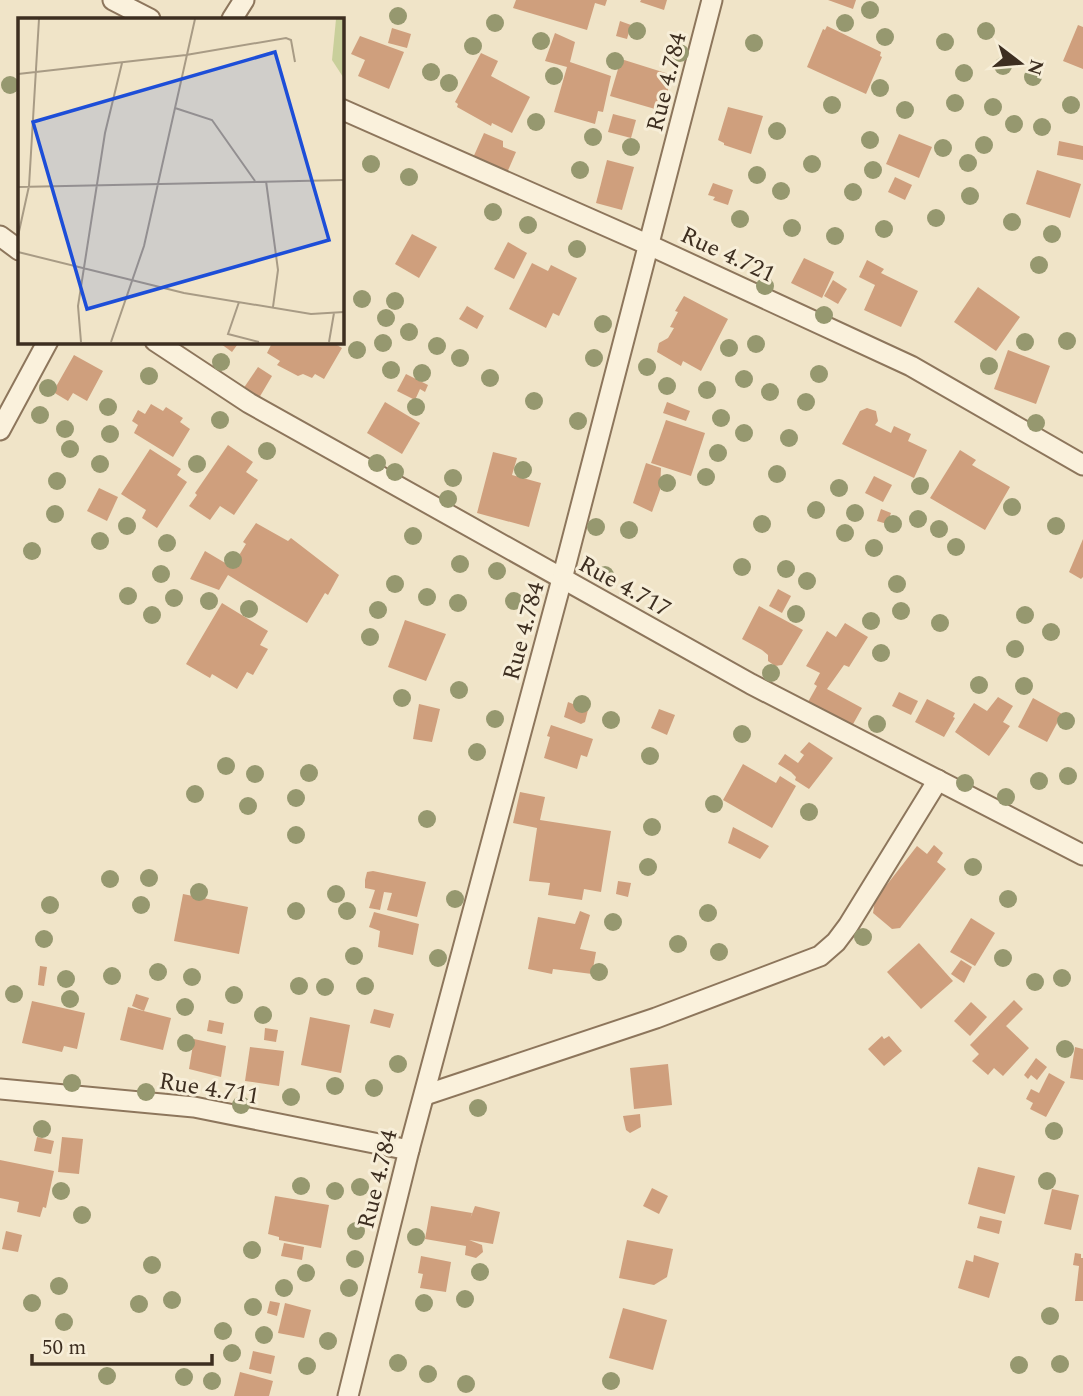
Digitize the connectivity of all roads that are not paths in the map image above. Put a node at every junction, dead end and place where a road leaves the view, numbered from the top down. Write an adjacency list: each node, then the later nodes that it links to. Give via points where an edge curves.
1 (113, 0): 4 (street)
2 (244, 0): 5 (street)
3 (712, 0): 8 (street, Rue 4.784)
4 (148, 18)
5 (233, 18)
6 (343, 110): 8 (street, Rue 4.721)
7 (0, 236): 9 (street)
8 (649, 245): 13 (street, Rue 4.721, via 911,366); 14 (street, Rue 4.784)
9 (18, 249)
10 (47, 343): 12 (street)
11 (158, 343): 14 (street, Rue 4.717, via 249,403)
12 (0, 430)
13 (1083, 465)
14 (562, 579): 15 (street, Rue 4.717); 18 (street, Rue 4.784)
15 (938, 780): 16 (street, Rue 4.717); 18 (street, via 848,926 820,956 656,1018)
16 (1083, 855)
17 (0, 1089): 19 (street, Rue 4.711, via 194,1107)
18 (425, 1095): 19 (street, Rue 4.784)
19 (409, 1150): 20 (street, Rue 4.784)
20 (348, 1396)

